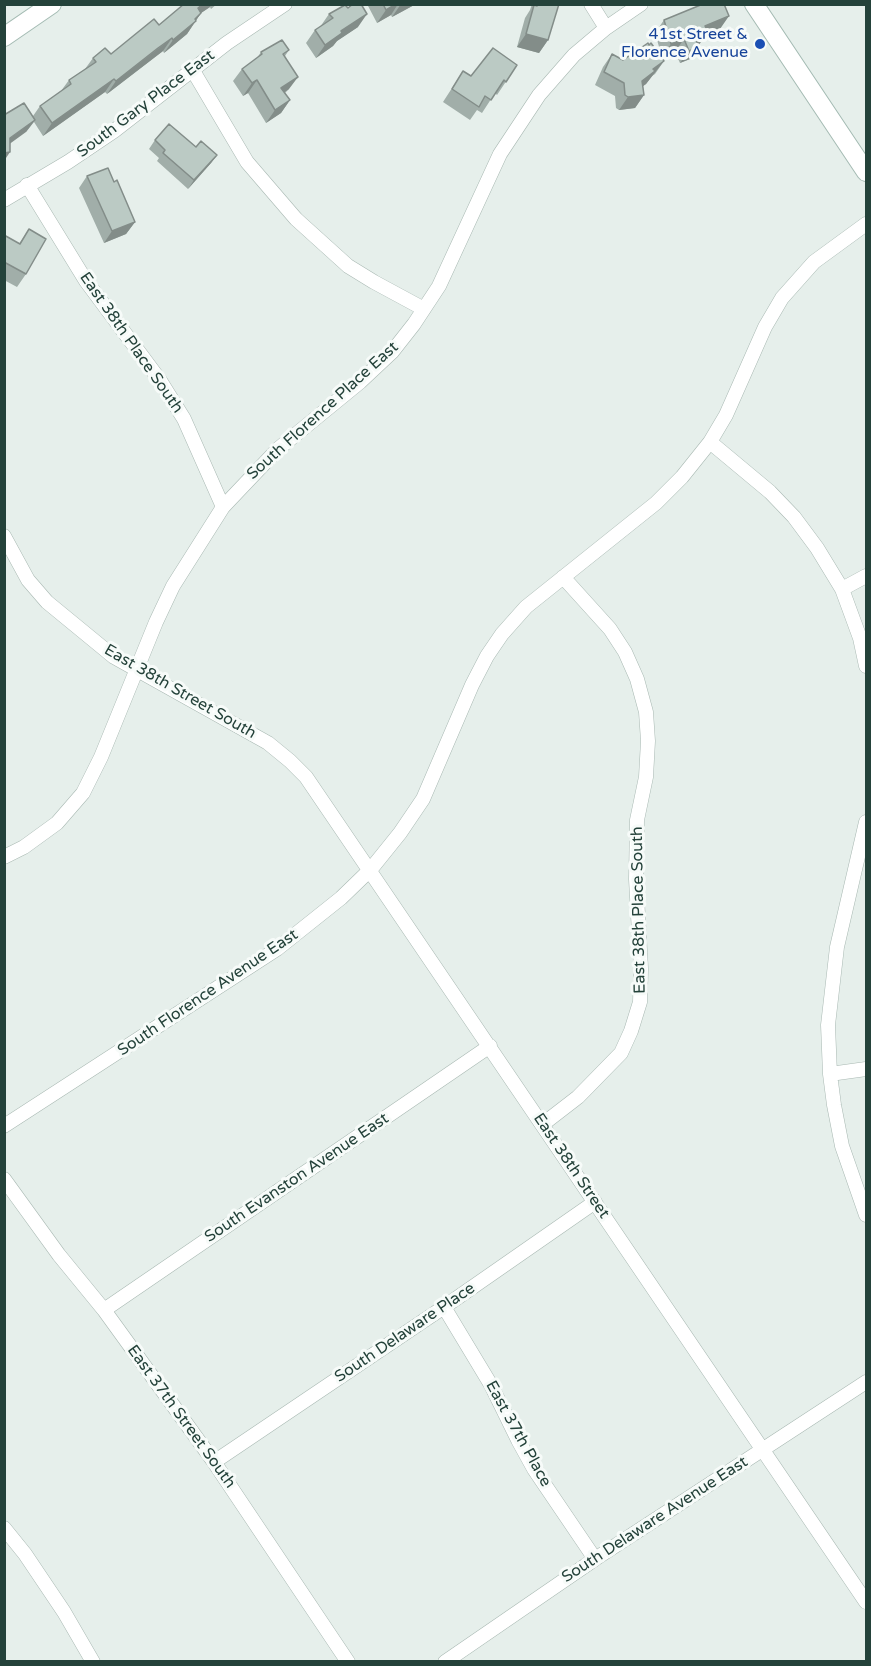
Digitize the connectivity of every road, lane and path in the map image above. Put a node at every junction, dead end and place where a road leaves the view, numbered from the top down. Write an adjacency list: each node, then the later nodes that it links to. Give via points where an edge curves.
1 (52, 4): 7 (main road)
2 (285, 4): 8 (street, South Gary Place East)
3 (591, 4): 6 (street)
4 (641, 4): 6 (street, South Florence Place East)
5 (754, 4): 9 (main road)
6 (606, 28): 13 (street, South Florence Place East, via 555,76 500,154 454,257)
7 (4, 37)
8 (192, 69): 10 (street, South Gary Place East, via 114,131); 13 (street, via 247,162 296,219 348,266)
9 (864, 163)
10 (27, 185): 11 (street, South Gary Place East); 15 (street, East 38th Place South, via 86,281 184,419)
11 (4, 200)
12 (867, 224): 14 (street, South Florence Avenue East, via 814,262 782,298)
13 (424, 309): 15 (street, South Florence Place East, via 392,352 278,449)
14 (710, 442): 18 (street, South Florence Avenue East, via 656,503); 19 (street, via 794,517)
15 (223, 507): 21 (street, South Florence Place East, via 173,586)
16 (4, 536): 21 (street, East 38th Street South, via 28,580 47,602 114,657)
17 (867, 576): 19 (street)
18 (563, 577): 25 (street, South Florence Avenue East, via 526,607 487,656 423,799); 29 (street, East 38th Place South, via 610,629 625,652 646,712 646,777 638,820 636,879 640,1002 621,1053 578,1097)
19 (842, 589): 20 (street)
20 (867, 666)
21 (137, 669): 22 (street, East 38th Street South); 24 (street, South Florence Place East, via 82,793 57,823)
22 (264, 740): 25 (street, East 38th Street, via 306,777)
23 (867, 822): 28 (street, via 834,966 828,1025)
24 (4, 857)
25 (371, 869): 26 (street, East 38th Street); 30 (street, South Florence Avenue East, via 277,949)
26 (490, 1046): 29 (street, East 38th Street); 35 (street, South Evanston Avenue East)
27 (867, 1069): 28 (street)
28 (830, 1074): 33 (street, via 842,1146)
29 (543, 1124): 32 (street, East 38th Street)
30 (4, 1126)
31 (4, 1179): 35 (street, East 37th Street South)
32 (595, 1202): 34 (street, South Delaware Place); 37 (street, East 38th Street)
33 (867, 1215)
34 (444, 1307): 38 (street, South Delaware Place); 40 (street, East 37th Place, via 491,1385 534,1469)
35 (104, 1310): 38 (street, East 37th Street South)
36 (867, 1382): 37 (street, South Delaware Avenue East)
37 (763, 1450): 40 (street, South Delaware Avenue East); 41 (street, East 38th Street)
38 (214, 1462): 43 (street, East 37th Street South)
39 (4, 1528): 42 (street, via 57,1602)
40 (595, 1559): 44 (street, South Delaware Avenue East)
41 (867, 1602)
42 (93, 1662)
43 (348, 1662)
44 (445, 1662)

